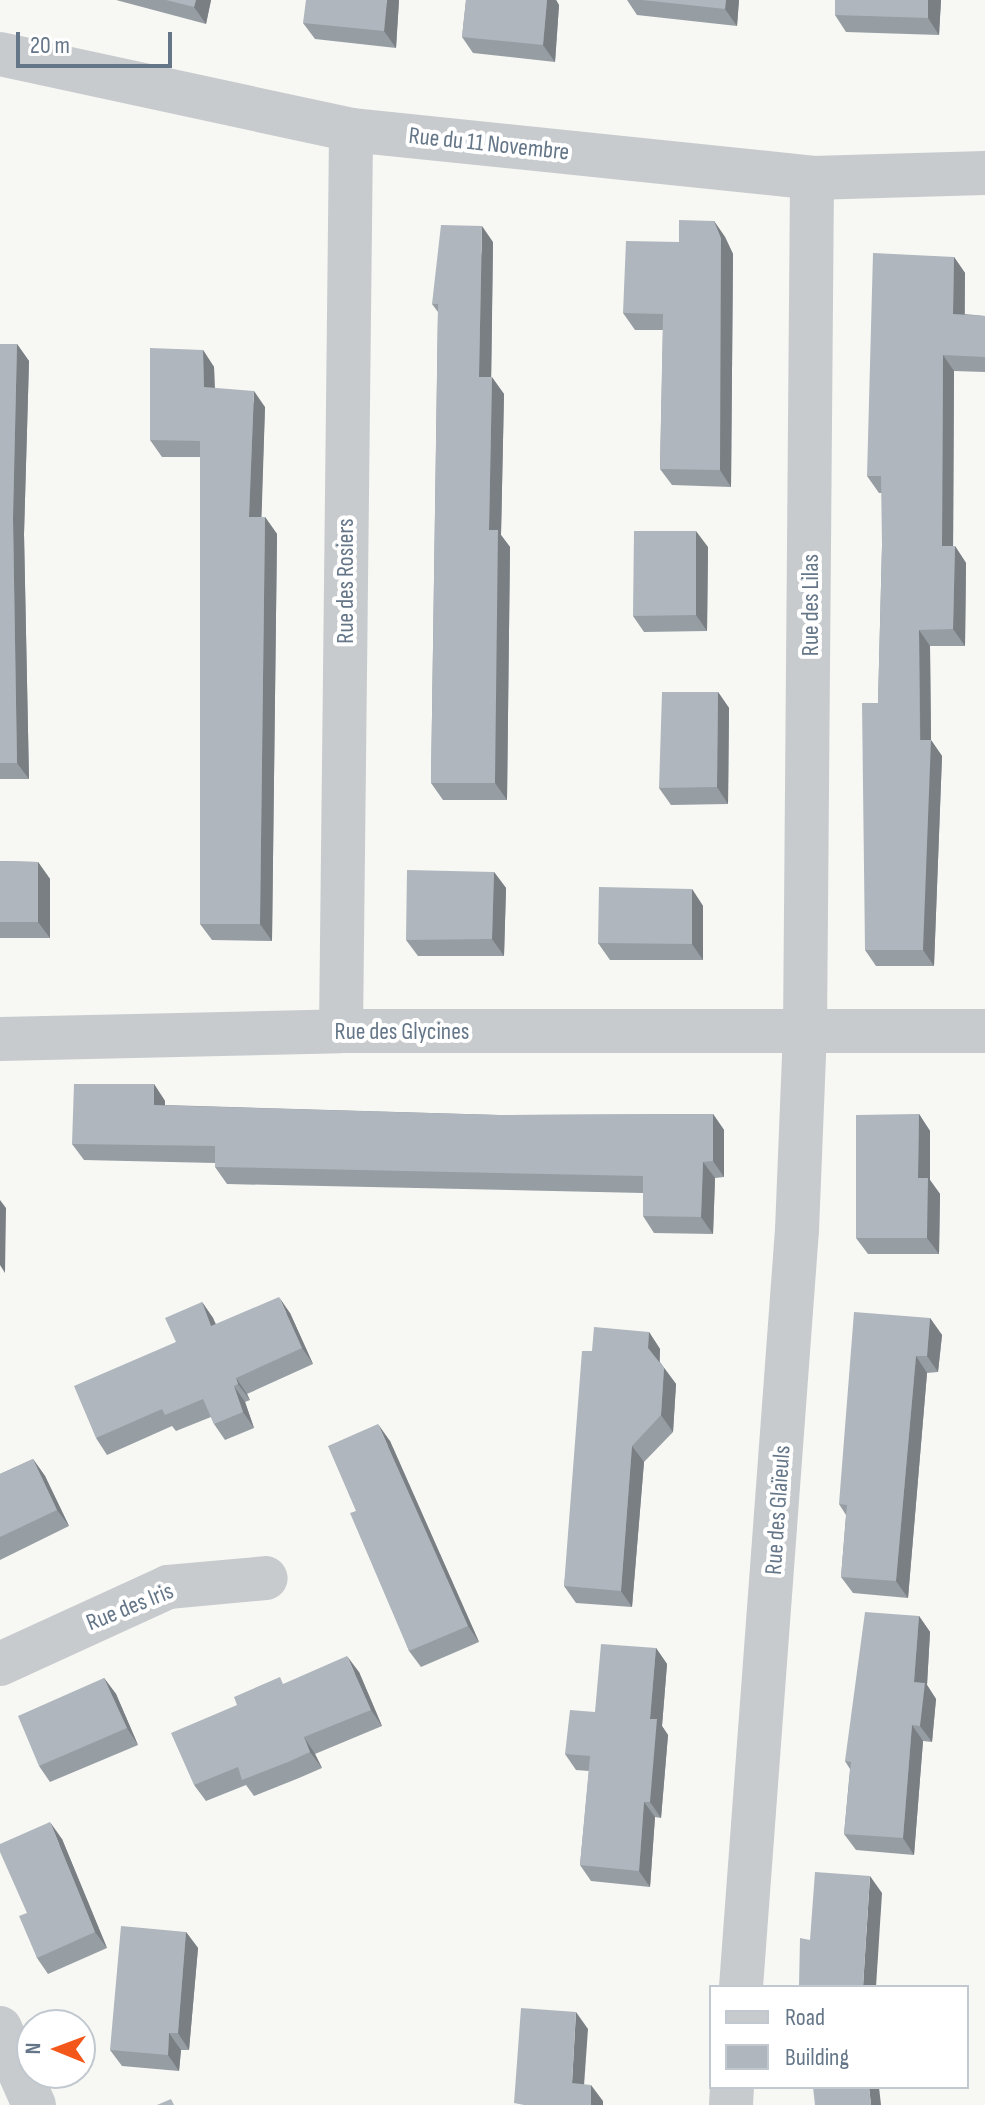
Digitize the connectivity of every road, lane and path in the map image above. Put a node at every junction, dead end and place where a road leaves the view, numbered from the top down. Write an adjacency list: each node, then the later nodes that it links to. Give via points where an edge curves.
1 (0, 54): 2 (street, Rue du 11 Novembre)
2 (351, 130): 4 (street, Rue du 11 Novembre); 5 (street, Rue des Rosiers)
3 (985, 173): 4 (street, Rue du 11 Novembre)
4 (812, 178): 7 (street, Rue des Lilas)
5 (341, 1031): 7 (street, Rue des Glycines); 8 (street, Rue des Glycines)
6 (985, 1031): 7 (street, Rue des Glycines)
7 (805, 1033): 11 (street, Rue des Glaïeuls, via 795,1261)
8 (0, 1039)
9 (266, 1578): 10 (street, Rue des Iris, via 168,1587)
10 (0, 1664)
11 (741, 1985)
12 (0, 2028): 13 (street)
13 (34, 2105)

